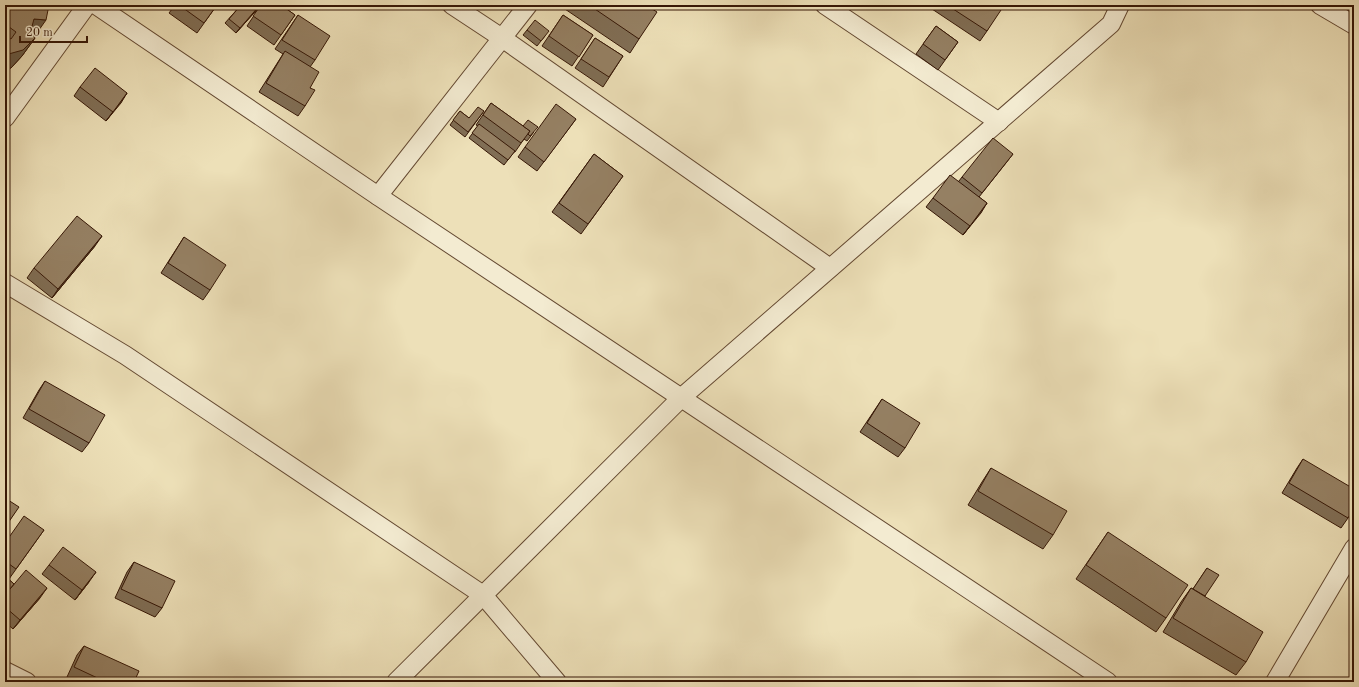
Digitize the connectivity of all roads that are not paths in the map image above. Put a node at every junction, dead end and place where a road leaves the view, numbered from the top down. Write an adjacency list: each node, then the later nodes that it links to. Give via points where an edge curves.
1 (87, 5): 10 (street)
2 (96, 5): 12 (street)
3 (452, 5): 9 (street)
4 (528, 5): 9 (street)
5 (825, 5): 11 (street)
6 (1120, 5): 11 (street, via 1111,24)
7 (1320, 5): 8 (street)
8 (1354, 25)
9 (502, 38): 12 (street); 13 (street)
10 (5, 118)
11 (999, 122): 13 (street)
12 (378, 196): 15 (street)
13 (830, 268): 15 (street)
14 (5, 283): 17 (street, via 125,355)
15 (682, 397): 17 (street); 22 (street)
16 (1354, 548): 23 (street)
17 (483, 595): 20 (street); 21 (street)
18 (5, 671): 19 (street)
19 (27, 682)
20 (396, 682)
21 (557, 682)
22 (1108, 682)
23 (1275, 682)

